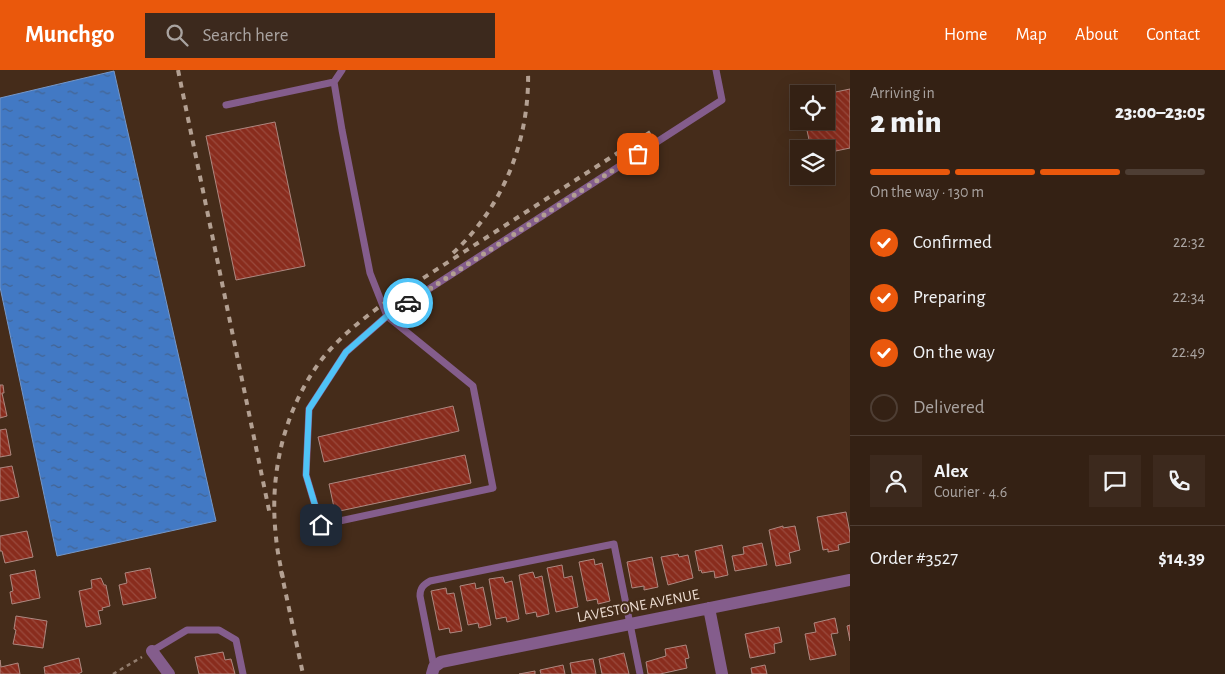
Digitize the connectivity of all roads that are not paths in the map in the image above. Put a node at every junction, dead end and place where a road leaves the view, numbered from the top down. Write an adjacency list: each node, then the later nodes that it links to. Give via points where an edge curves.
1 (342, 70): 3 (lane)
2 (716, 70): 5 (lane, via 722,100)
3 (334, 82): 4 (lane); 5 (lane, via 370,273)
4 (226, 105)
5 (387, 316): 5 (lane, via 346,352 309,409 306,475 321,525 493,488 473,386)
6 (850, 580): 7 (street, LAVESTONE AVENUE)
7 (709, 608): 8 (street, LAVESTONE AVENUE); 14 (street)
8 (630, 624): 10 (street, LAVESTONE AVENUE, via 441,662); 10 (lane, via 614,544 430,581 424,584 420,596); 13 (lane)
9 (152, 651): 11 (street); 12 (lane, via 187,630 219,630 236,640)
10 (433, 670)
11 (169, 674)
12 (244, 674)
13 (640, 674)
14 (722, 674)

